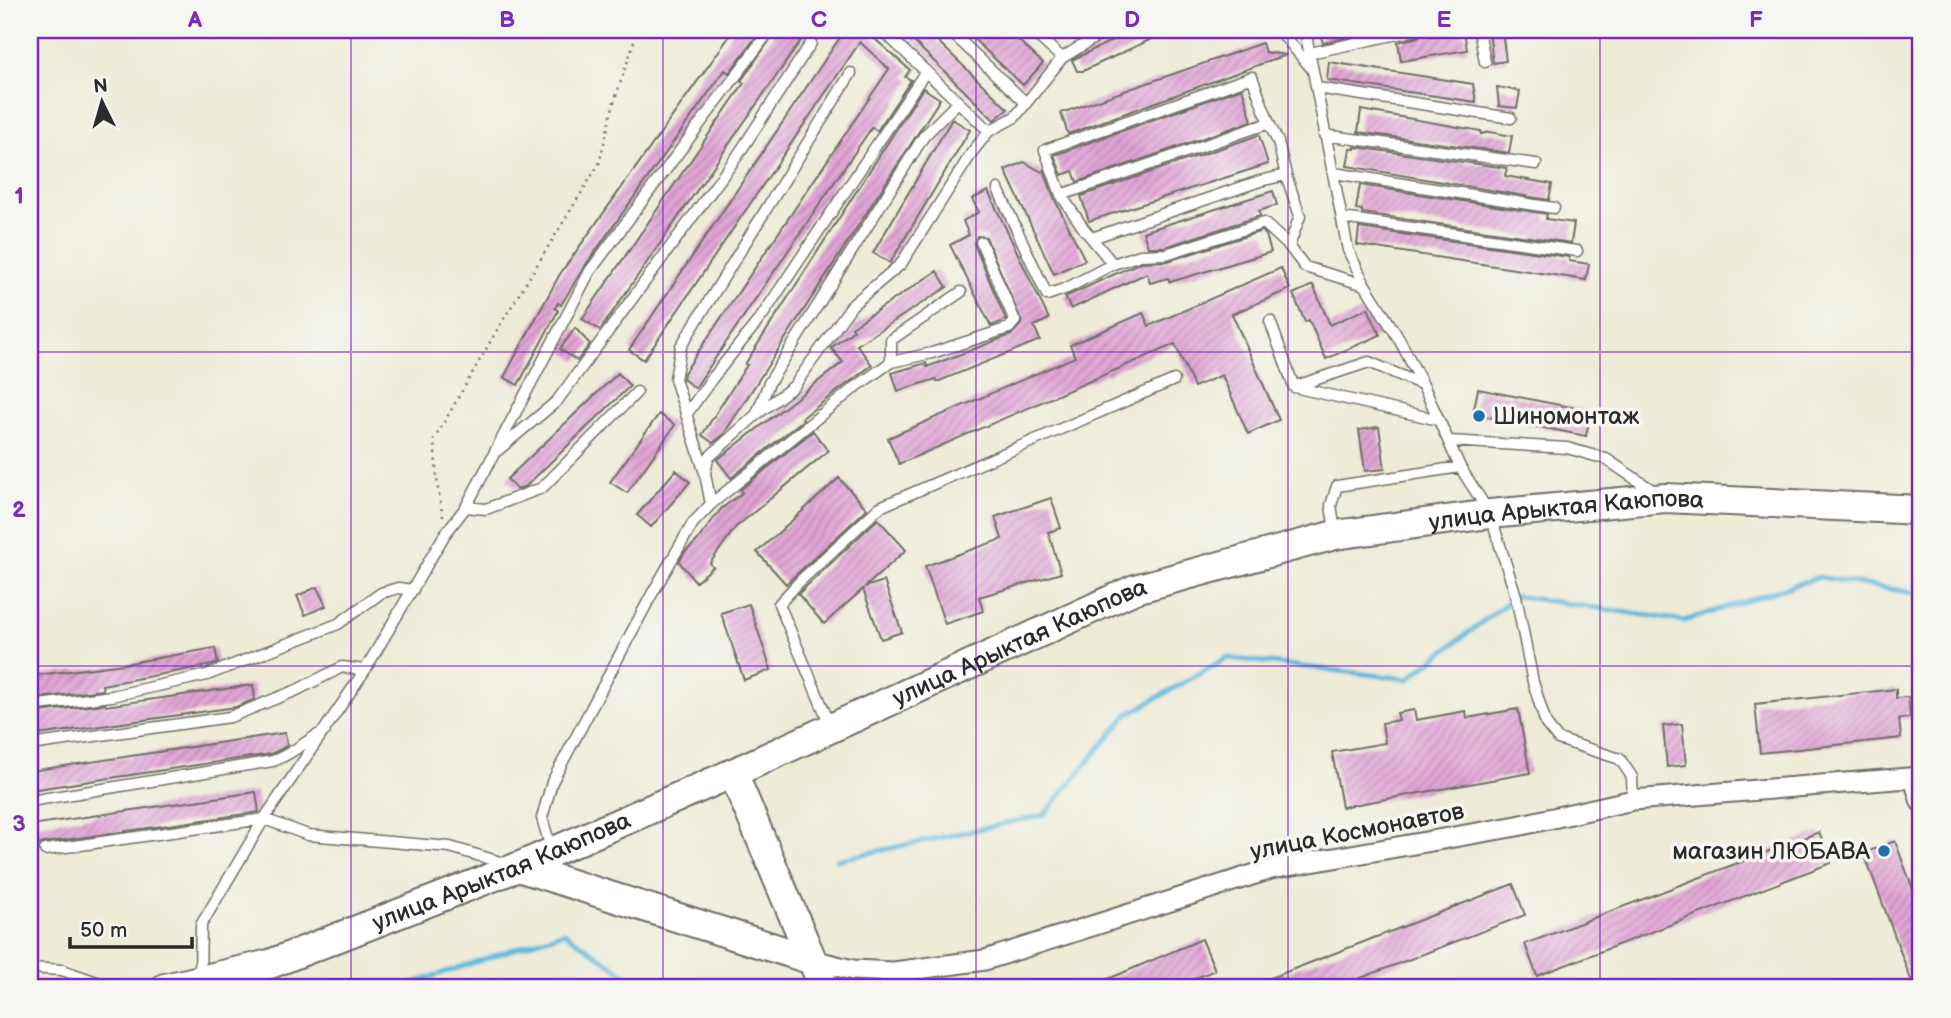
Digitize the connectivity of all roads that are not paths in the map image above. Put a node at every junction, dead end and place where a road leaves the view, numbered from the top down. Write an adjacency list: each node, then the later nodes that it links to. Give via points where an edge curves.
1 (770, 30): 48 (lane, via 590,271)
2 (882, 30): 14 (lane)
3 (949, 30): 19 (lane)
4 (1031, 30): 12 (lane)
5 (1107, 30): 12 (lane)
6 (1279, 30): 15 (lane)
7 (1305, 30): 11 (lane)
8 (1416, 30): 11 (lane)
9 (1479, 30): 13 (lane)
10 (811, 43): 48 (lane, via 738,155 557,401)
11 (1310, 52): 15 (lane)
12 (1062, 58): 19 (lane)
13 (1485, 62)
14 (926, 71): 18 (lane); 45 (lane, via 762,316)
15 (1315, 72): 17 (lane)
16 (851, 73): 45 (lane, via 681,346 675,379)
17 (1317, 88): 20 (lane); 23 (lane)
18 (958, 102): 22 (lane); 44 (lane, via 924,136 769,383)
19 (1026, 103): 22 (lane, via 1015,117)
20 (1511, 118)
21 (1269, 123): 26 (lane); 28 (lane); 28 (lane, via 1252,77 1045,150)
22 (989, 131): 44 (lane, via 901,264 852,305 794,386)
23 (1324, 135): 24 (lane); 25 (lane)
24 (1536, 164)
25 (1334, 173): 29 (lane); 30 (lane)
26 (1286, 175): 31 (lane); 33 (lane, via 1300,216)
27 (998, 189): 35 (lane, via 1047,295)
28 (1061, 195): 31 (lane)
29 (1554, 208)
30 (1342, 218): 34 (lane); 36 (lane, via 1348,250)
31 (1092, 238): 35 (lane)
32 (981, 242): 39 (lane, via 1015,321 1009,328)
33 (1289, 246): 35 (lane, via 1264,223 1166,254 1140,255); 36 (lane, via 1305,267)
34 (1577, 251)
35 (1113, 264)
36 (1365, 285): 41 (lane)
37 (961, 292): 39 (lane, via 891,340)
38 (1270, 321): 42 (lane)
39 (891, 362): 52 (lane)
40 (1174, 380): 60 (lane, via 880,507 800,581 779,604)
41 (1423, 385): 42 (lane, via 1369,362); 46 (lane)
42 (1294, 387): 46 (lane)
43 (637, 392): 53 (lane, via 542,488 486,509)
44 (757, 414): 50 (lane, via 708,458)
45 (686, 415): 50 (lane)
46 (1439, 420): 47 (lane)
47 (1450, 441): 49 (lane); 51 (lane, via 1580,452 1606,459)
48 (494, 453): 53 (lane)
49 (1460, 467): 55 (lane); 56 (lane, via 1337,486 1331,505)
50 (705, 474): 52 (lane)
51 (1665, 498): 54 (street, улица Арыктая Каюпова); 55 (street, улица Арыктая Каюпова)
52 (710, 504): 70 (lane, via 693,523 652,594 552,782 542,818)
53 (466, 507): 57 (lane)
54 (1921, 510)
55 (1490, 514): 56 (street, улица Арыктая Каюпова); 65 (lane, via 1516,596 1546,724 1558,739 1620,759 1632,777)
56 (1335, 535): 60 (street, улица Арыктая Каюпова, via 1135,589)
57 (413, 590): 58 (lane); 59 (lane, via 381,593 338,624 207,675 112,696)
58 (365, 670): 61 (lane); 62 (lane, via 342,667 230,717)
59 (30, 706)
60 (831, 728): 63 (street, улица Арыктая Каюпова)
61 (325, 730): 66 (lane, via 290,755 273,761); 68 (lane)
62 (30, 745)
63 (733, 773): 70 (street, улица Арыктая Каюпова); 72 (street)
64 (1918, 778): 65 (street, улица Космонавтов); 67 (street)
65 (1633, 800): 72 (street, улица Космонавтов, via 1517,826 1271,869 985,960 894,972 853,970)
66 (30, 801)
67 (1921, 802)
68 (264, 819): 69 (lane); 71 (lane, via 309,835 450,847); 74 (lane, via 201,925)
69 (45, 850)
70 (552, 852): 71 (street, улица Арыктая Каюпова)
71 (518, 867): 72 (street); 74 (street, улица Арыктая Каюпова, via 270,964)
72 (812, 960): 77 (street)
73 (30, 968): 75 (lane, via 62,970)
74 (200, 981): 76 (street, улица Арыктая Каюпова)
75 (114, 988)
76 (165, 988)
77 (824, 988)

